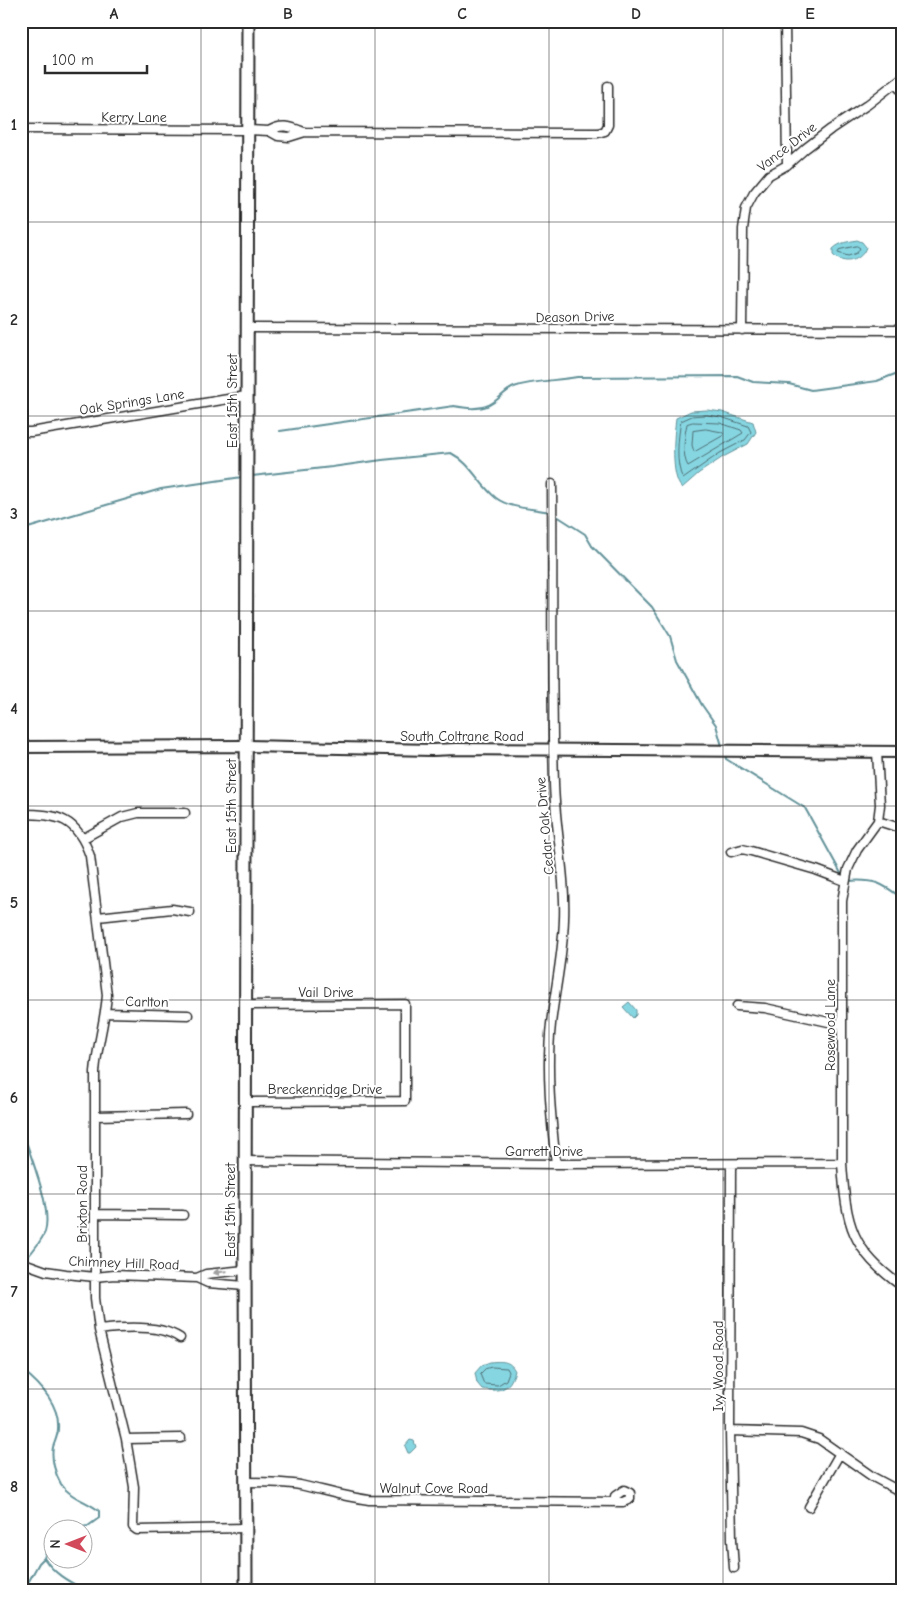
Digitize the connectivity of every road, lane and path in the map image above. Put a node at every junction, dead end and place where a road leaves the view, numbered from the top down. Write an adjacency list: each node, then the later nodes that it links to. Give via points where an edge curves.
1 (248, 21): 8 (main road, East 15th Street)
2 (785, 21): 9 (street)
3 (903, 78): 4 (street, Vance Drive)
4 (895, 84): 6 (street); 9 (street, Vance Drive)
5 (608, 86): 8 (street, Kerry Lane, via 608,124 605,131 598,133 305,132 289,126 277,126 269,131)
6 (903, 92)
7 (21, 130): 8 (street, Kerry Lane)
8 (247, 130): 10 (main road, East 15th Street)
9 (787, 165): 11 (street, Vance Drive, via 769,175 746,208)
10 (247, 328): 11 (street, Deason Drive); 13 (main road, East 15th Street)
11 (742, 330): 12 (street, Deason Drive)
12 (903, 330)
13 (246, 396): 14 (street, Oak Springs Lane); 16 (main road, East 15th Street)
14 (21, 432)
15 (552, 484): 18 (street, Cedar Oak Drive)
16 (246, 746): 17 (main road, South Coltrane Road); 18 (main road, South Coltrane Road); 30 (main road, East 15th Street)
17 (21, 747)
18 (553, 750): 19 (main road, South Coltrane Road); 41 (street, Cedar Oak Drive, via 554,800 564,897 549,1062)
19 (877, 752): 20 (main road, South Coltrane Road); 23 (street)
20 (903, 752)
21 (185, 813): 25 (street, via 138,813 122,817)
22 (21, 814): 25 (street, via 54,816 64,820)
23 (878, 821): 24 (street); 27 (street, Rosewood Lane, via 858,850)
24 (903, 830)
25 (84, 838): 29 (street, Brixton Road, via 90,856)
26 (731, 852): 27 (street, via 751,851)
27 (845, 878): 34 (street, Rosewood Lane, via 842,901)
28 (190, 912): 29 (street, via 172,909)
29 (98, 917): 32 (street, Brixton Road)
30 (246, 1005): 35 (street, Vail Drive, via 405,1004); 36 (main road, East 15th Street)
31 (737, 1006): 34 (street, via 765,1008)
32 (106, 1013): 33 (street, Carlton); 38 (street, Brixton Road, via 96,1056)
33 (188, 1015)
34 (842, 1025): 40 (street, Rosewood Lane)
35 (405, 1101): 36 (street, Breckenridge Drive)
36 (245, 1102): 39 (main road, East 15th Street)
37 (186, 1114): 38 (street)
38 (96, 1116): 43 (street, Brixton Road)
39 (245, 1161): 41 (street, Garrett Drive); 46 (main road, East 15th Street)
40 (842, 1163): 42 (street, Garrett Drive); 50 (street, Rosewood Lane, via 852,1230 872,1262)
41 (556, 1164): 42 (street, Garrett Drive)
42 (731, 1164): 53 (street, Ivy Wood Road)
43 (95, 1214): 44 (street); 47 (street, Brixton Road)
44 (184, 1215)
45 (21, 1262): 47 (street, Chimney Hill Road, via 66,1274)
46 (245, 1270): 48 (street, one-way to 48); 49 (main road, East 15th Street)
47 (95, 1277): 48 (street, Chimney Hill Road); 51 (street, Brixton Road)
48 (197, 1278): 49 (street, via 208,1283)
49 (245, 1286): 57 (main road, East 15th Street)
50 (903, 1287)
51 (99, 1330): 52 (street, via 158,1329); 55 (street, Brixton Road)
52 (180, 1338)
53 (730, 1431): 56 (street, via 801,1433 819,1439); 62 (street, Ivy Wood Road)
54 (181, 1438): 55 (street)
55 (126, 1439): 61 (street, Brixton Road, via 134,1487 133,1527 137,1530)
56 (840, 1453): 58 (street, via 873,1477); 60 (street)
57 (246, 1482): 59 (street, Walnut Cove Road, via 299,1485 369,1500); 61 (main road, East 15th Street)
58 (903, 1493)
59 (619, 1502)
60 (810, 1507)
61 (246, 1528): 63 (main road, East 15th Street)
62 (734, 1568)
63 (246, 1590)

